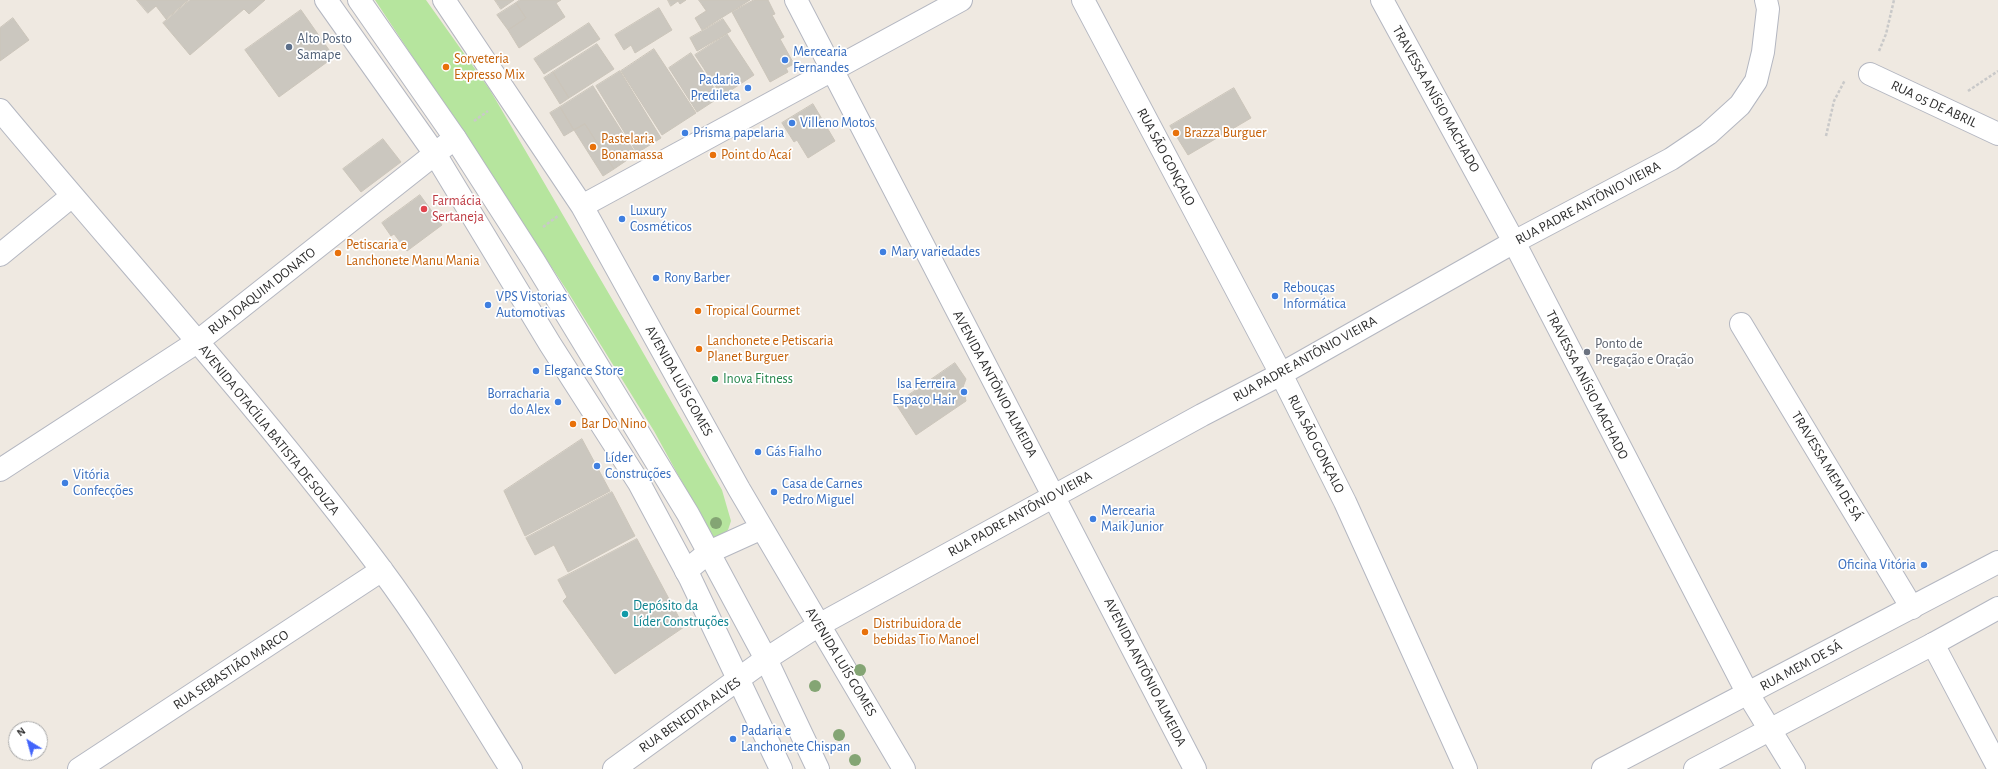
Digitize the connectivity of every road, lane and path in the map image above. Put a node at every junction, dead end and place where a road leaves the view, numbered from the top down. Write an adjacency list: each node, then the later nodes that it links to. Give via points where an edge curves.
1 (326, 0): 11 (street)
2 (359, 0): 10 (street)
3 (444, 0): 24 (street, AVENIDA LUÍS GOMES)
4 (796, 0): 13 (street, AVENIDA ANTÔNIO ALMEIDA)
5 (961, 0): 13 (street)
6 (1083, 0): 31 (street, RUA SÃO GONÇALO)
7 (1382, 0): 27 (street, TRAVESSA ANÍSIO MACHADO)
8 (1766, 0): 27 (street, RUA PADRE ANTÔNIO VIEIRA, via 1768,9 1763,52 1756,81 1740,105 1708,134 1671,159)
9 (1894, 0): 14 (path, via 1886,34)
10 (391, 46): 11 (street); 21 (street)
11 (370, 62): 22 (street)
12 (1998, 71): 17 (path, via 1962,96)
13 (832, 72): 24 (street); 33 (street, AVENIDA ANTÔNIO ALMEIDA)
14 (1870, 74): 17 (street, RUA 05 DE ABRIL); 20 (path, via 1843,81 1834,101)
15 (0, 110): 23 (street, AVENIDA OTACÍLIA BATISTA DE SOUZA)
16 (490, 110): 18 (path)
17 (1947, 110): 19 (street, RUA 05 DE ABRIL)
18 (470, 124)
19 (1998, 134)
20 (1826, 136)
21 (455, 138): 22 (street, RUA JOAQUIM DONATO); 35 (street, via 534,261)
22 (435, 154): 30 (street, RUA JOAQUIM DONATO); 38 (street, via 550,344 639,482)
23 (72, 196): 28 (street); 30 (street, AVENIDA OTACÍLIA BATISTA DE SOUZA)
24 (582, 206): 34 (street, AVENIDA LUÍS GOMES)
25 (560, 215): 26 (path)
26 (538, 230)
27 (1514, 242): 31 (street, RUA PADRE ANTÔNIO VIEIRA); 45 (street, TRAVESSA ANÍSIO MACHADO)
28 (0, 255)
29 (1741, 324): 39 (street, TRAVESSA MEM DE SÁ)
30 (197, 342): 32 (street, RUA JOAQUIM DONATO); 37 (street, AVENIDA OTACÍLIA BATISTA DE SOUZA, via 303,468)
31 (1281, 374): 33 (street, RUA PADRE ANTÔNIO VIEIRA); 55 (street, RUA SÃO GONÇALO, via 1345,502)
32 (0, 470)
33 (1054, 496): 41 (street, RUA PADRE ANTÔNIO VIEIRA); 54 (street, AVENIDA ANTÔNIO ALMEIDA)
34 (762, 528): 35 (street); 41 (street, AVENIDA LUÍS GOMES)
35 (709, 552): 38 (street); 43 (street)
36 (1998, 562): 39 (street, RUA MEM DE SÁ)
37 (382, 570): 48 (street, RUA SEBASTIÃO MARCO); 49 (street, AVENIDA OTACÍLIA BATISTA DE SOUZA)
38 (686, 571): 44 (street)
39 (1912, 608): 45 (street, RUA MEM DE SÁ)
40 (1998, 608): 42 (street)
41 (819, 624): 43 (street, RUA PADRE ANTÔNIO VIEIRA); 53 (street, AVENIDA LUÍS GOMES)
42 (1933, 644): 46 (street); 47 (street)
43 (766, 659): 44 (street, RUA BENEDITA ALVES); 52 (street)
44 (739, 680): 50 (street, RUA BENEDITA ALVES); 51 (street)
45 (1748, 694): 46 (street, TRAVESSA ANÍSIO MACHADO); 56 (street, RUA MEM DE SÁ)
46 (1769, 730): 57 (street); 58 (street, TRAVESSA ANÍSIO MACHADO)
47 (1998, 767)
48 (79, 769)
49 (511, 769)
50 (614, 769)
51 (781, 769)
52 (818, 769)
53 (904, 769)
54 (1195, 769)
55 (1466, 769)
56 (1603, 769)
57 (1695, 769)
58 (1794, 769)

